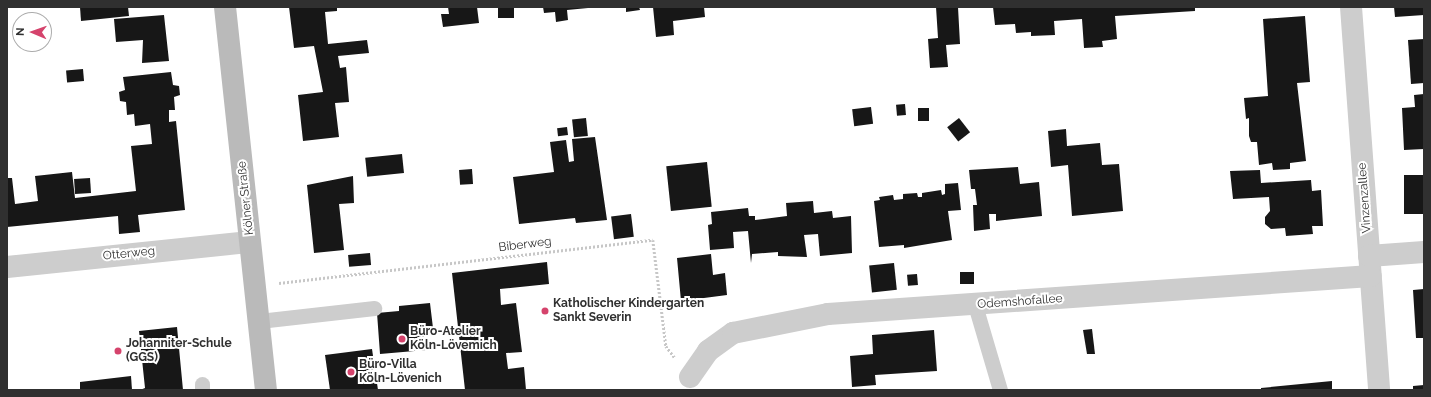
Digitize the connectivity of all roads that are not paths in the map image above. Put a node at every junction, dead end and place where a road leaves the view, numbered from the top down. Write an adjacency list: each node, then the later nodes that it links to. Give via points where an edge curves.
1 (225, 7): 3 (street, Kölner Straße)
2 (1351, 7): 5 (street, Vinzenzallee)
3 (250, 242): 6 (street, Otterweg); 9 (street, Kölner Straße)
4 (1424, 252): 5 (street, Odemshofallee)
5 (1370, 266): 7 (street, Odemshofallee); 13 (street, Vinzenzallee)
6 (7, 267)
7 (975, 305): 10 (street, Odemshofallee, via 828,314 733,333 708,351); 12 (lane)
8 (374, 308): 9 (lane)
9 (259, 321): 11 (street, Kölner Straße)
10 (690, 377)
11 (266, 390)
12 (1000, 390)
13 (1379, 390)

